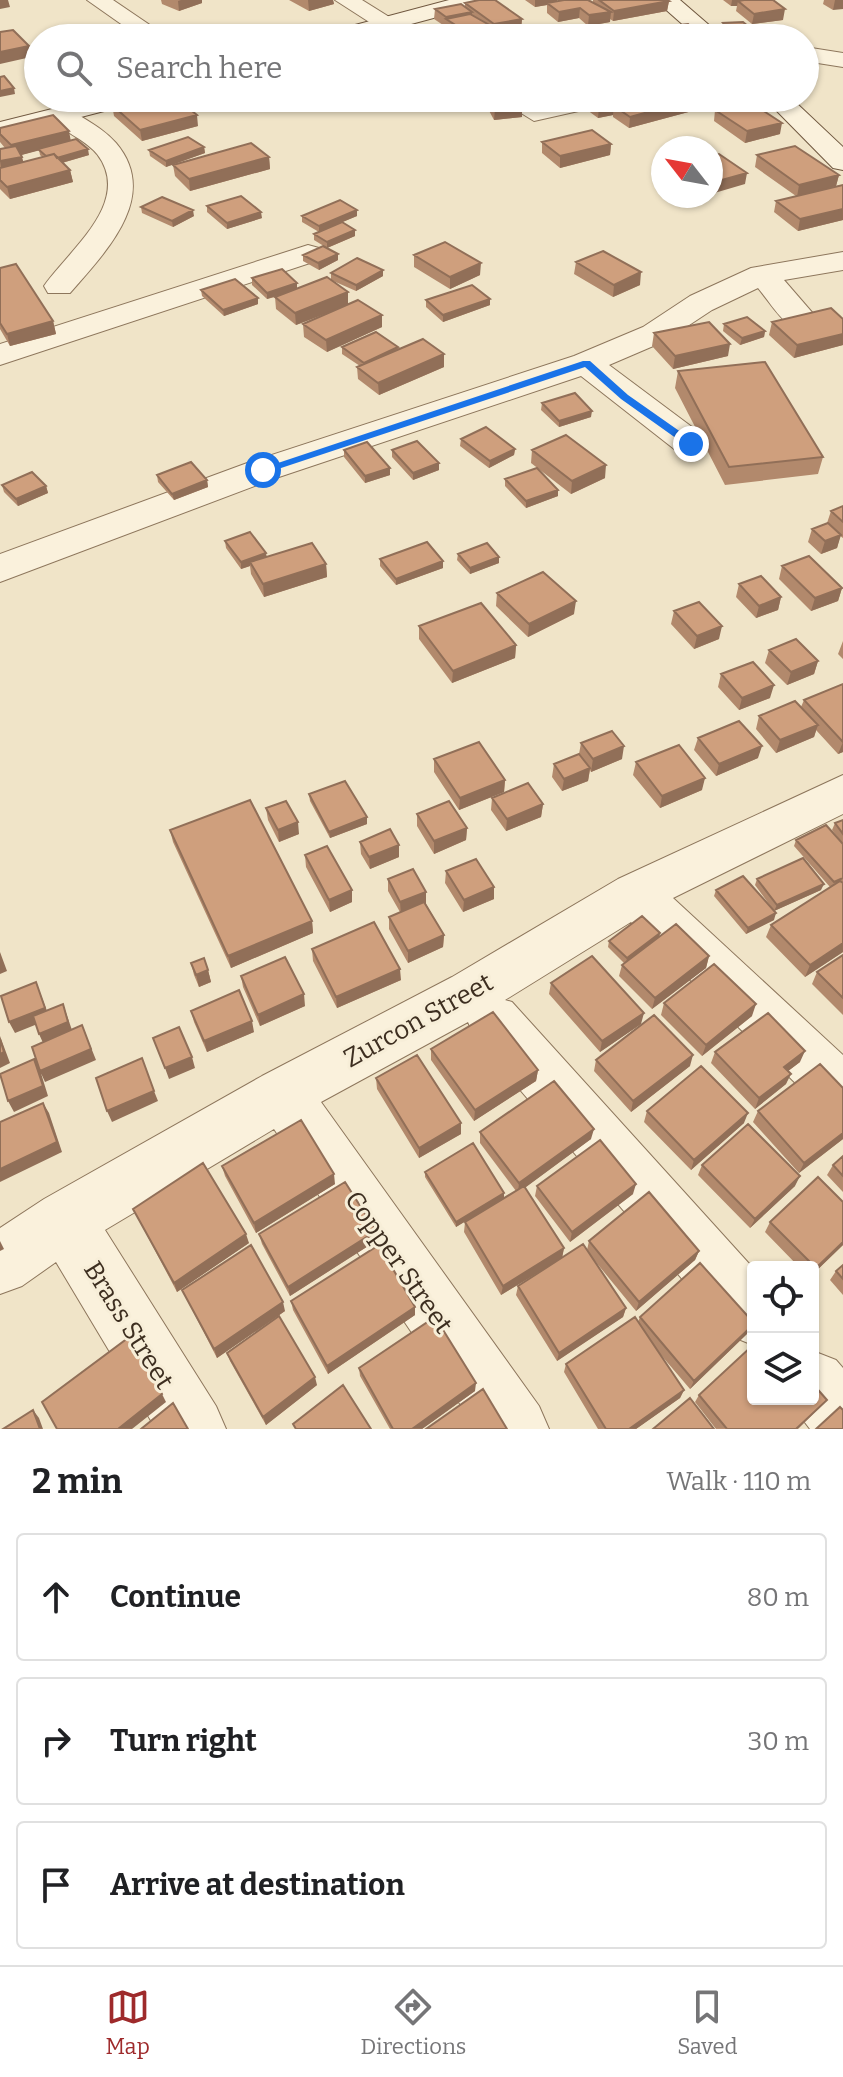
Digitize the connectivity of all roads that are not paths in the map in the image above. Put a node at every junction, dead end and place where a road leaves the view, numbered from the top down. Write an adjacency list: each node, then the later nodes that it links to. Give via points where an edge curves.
1 (98, 0): 6 (street)
2 (346, 0): 5 (street)
3 (474, 0): 5 (street)
4 (666, 0): 8 (street)
5 (386, 23): 7 (street)
6 (135, 24)
7 (382, 24)
8 (695, 24)
9 (843, 42): 10 (street)
10 (819, 45)
11 (819, 56): 12 (street)
12 (843, 60)
13 (73, 112): 17 (street)
14 (539, 112): 16 (street)
15 (791, 112): 19 (street)
16 (534, 113)
17 (62, 115): 18 (street); 23 (street, via 107,149 123,174 121,197 97,242)
18 (0, 130)
19 (843, 162)
20 (308, 254): 25 (street)
21 (843, 261): 22 (street)
22 (762, 274): 24 (street); 26 (street, via 701,303 654,334)
23 (59, 286)
24 (807, 325)
25 (0, 355)
26 (586, 363): 27 (street); 28 (street, via 263,470)
27 (691, 444)
28 (0, 569)
29 (842, 795): 30 (street, Zurcon Street)
30 (635, 894): 31 (street, Zurcon Street); 32 (street)
31 (471, 993): 33 (street, Zurcon Street); 36 (street)
32 (843, 1092)
33 (282, 1094): 34 (street, Zurcon Street); 40 (street, Copper Street)
34 (65, 1220): 35 (street, Zurcon Street); 39 (street, Brass Street)
35 (0, 1264)
36 (747, 1307)
37 (819, 1390): 38 (street)
38 (843, 1417)
39 (193, 1429)
40 (516, 1429)

